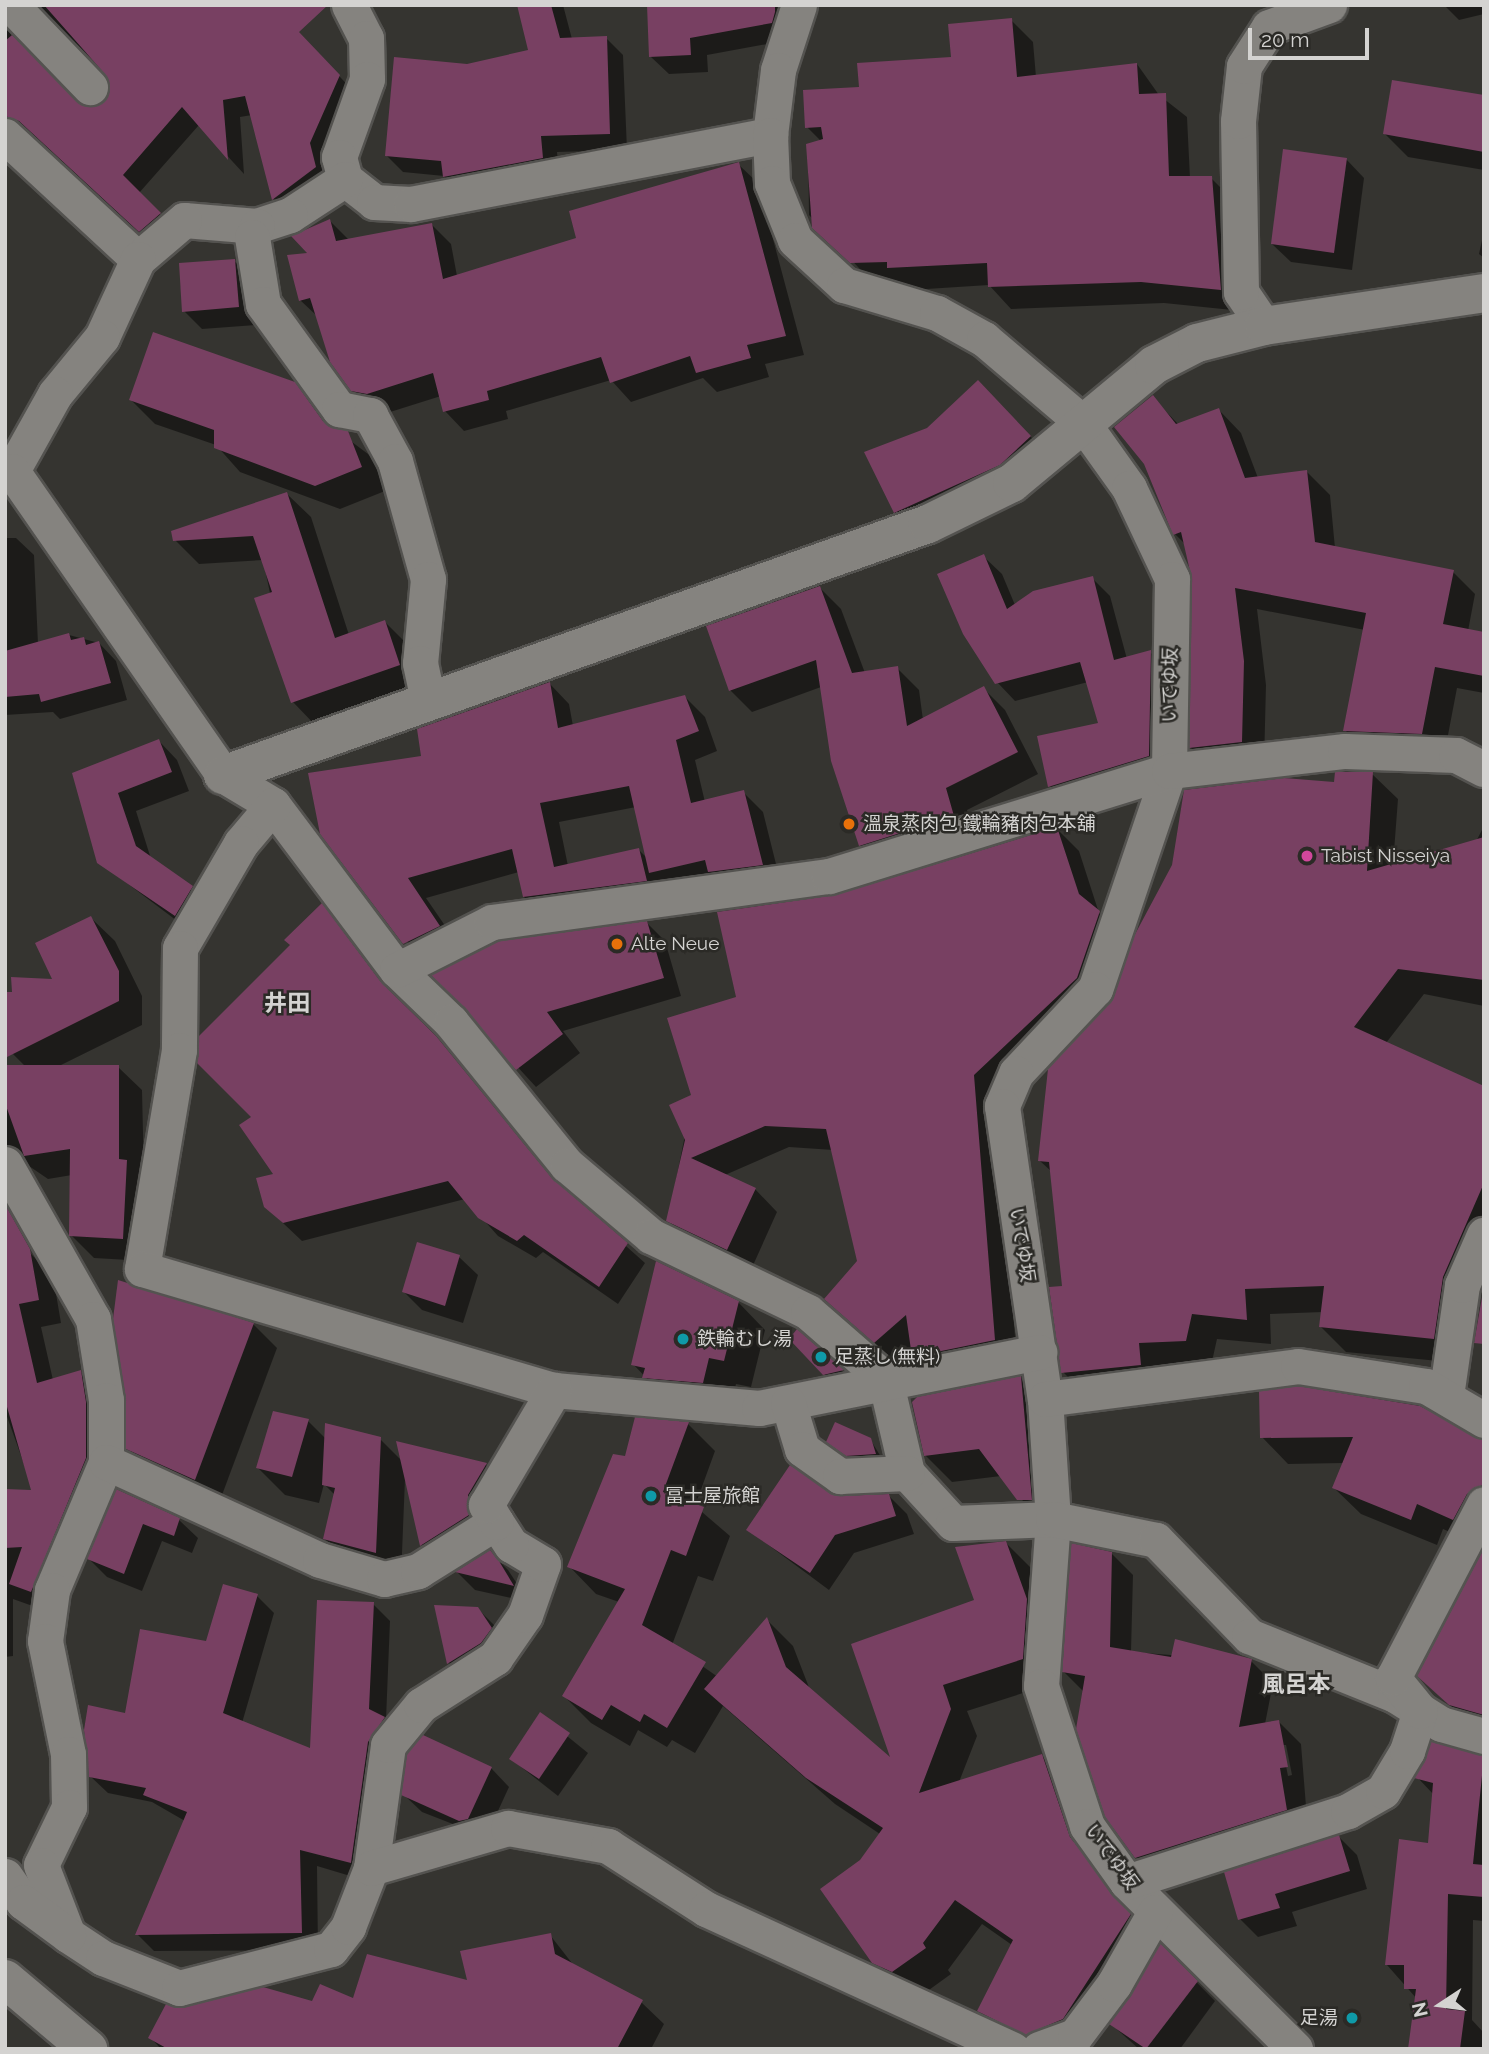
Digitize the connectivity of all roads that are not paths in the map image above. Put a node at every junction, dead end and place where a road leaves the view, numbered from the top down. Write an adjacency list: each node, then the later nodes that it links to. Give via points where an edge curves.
1 (11, 5): 5 (street)
2 (349, 5): 8 (street, via 366,38 367,79 339,157)
3 (799, 5): 6 (street, いでゆ坂, via 778,70)
4 (1329, 5): 12 (street, via 1269,27 1244,66 1238,121 1241,292)
5 (90, 87)
6 (770, 135): 8 (street, via 411,204 374,202); 13 (street, いでゆ坂, via 772,183 795,240 834,276 844,285 937,313 984,340)
7 (5, 136): 10 (street)
8 (345, 179): 9 (street, via 290,215)
9 (257, 226): 10 (street, via 184,220); 15 (street, via 252,237 263,304 339,409 370,415 395,461 428,579 420,663)
10 (138, 259): 14 (street, via 102,337 55,394)
11 (1484, 293): 12 (street)
12 (1264, 326): 13 (street, via 1197,343 1154,365)
13 (1082, 422): 15 (street, via 1012,483 928,524); 17 (street, いでゆ坂, via 1129,488 1172,579)
14 (8, 471): 18 (street)
15 (428, 702): 18 (street)
16 (1484, 769): 17 (street, via 1456,755 1345,751)
17 (1170, 771): 20 (street, via 829,876 492,922); 23 (street, いでゆ坂, via 1095,989 1016,1073 1002,1106)
18 (223, 775): 19 (street)
19 (273, 805): 20 (street); 25 (street, via 241,843 180,948 179,1050 142,1269)
20 (397, 970): 24 (street, via 451,1022 567,1165 598,1192 651,1236 808,1311)
21 (5, 1164): 30 (street, via 93,1319 106,1400)
22 (1484, 1235): 26 (street, via 1462,1285)
23 (1039, 1352): 24 (street); 27 (street, いでゆ坂)
24 (885, 1379): 28 (street); 31 (street)
25 (554, 1390): 28 (street, via 760,1408); 34 (street, via 486,1505)
26 (1447, 1396): 27 (street, via 1426,1386 1298,1366); 29 (street)
27 (1045, 1399): 33 (street, いでゆ坂)
28 (788, 1403): 31 (street, via 802,1449 840,1476)
29 (1484, 1420)
30 (106, 1462): 34 (street, via 320,1560 384,1579 418,1571); 41 (street, via 52,1590 45,1641 68,1755 69,1807 41,1865)
31 (907, 1473): 33 (street, via 953,1523)
32 (1484, 1504): 35 (street, via 1393,1678)
33 (1053, 1520): 35 (street, via 1156,1540 1249,1636); 39 (street, いでゆ坂, via 1041,1686 1087,1826)
34 (496, 1522): 37 (street, via 511,1545 542,1564 525,1615 495,1658 421,1706 388,1745)
35 (1420, 1711): 36 (street); 39 (street, via 1408,1751 1383,1791 1348,1811)
36 (1484, 1736)
37 (371, 1868): 41 (street, via 348,1927 331,1949 232,1978 179,1988 103,1958); 44 (street, via 508,1828 608,1846 706,1909)
38 (5, 1876): 41 (street, via 23,1902)
39 (1127, 1882): 40 (street, いでゆ坂)
40 (1155, 1912): 45 (street, via 1114,1984 1074,2036); 46 (street, いでゆ坂)
41 (68, 1935)
42 (5, 1979): 43 (street)
43 (88, 2049)
44 (1012, 2049)
45 (1038, 2049)
46 (1295, 2049)

